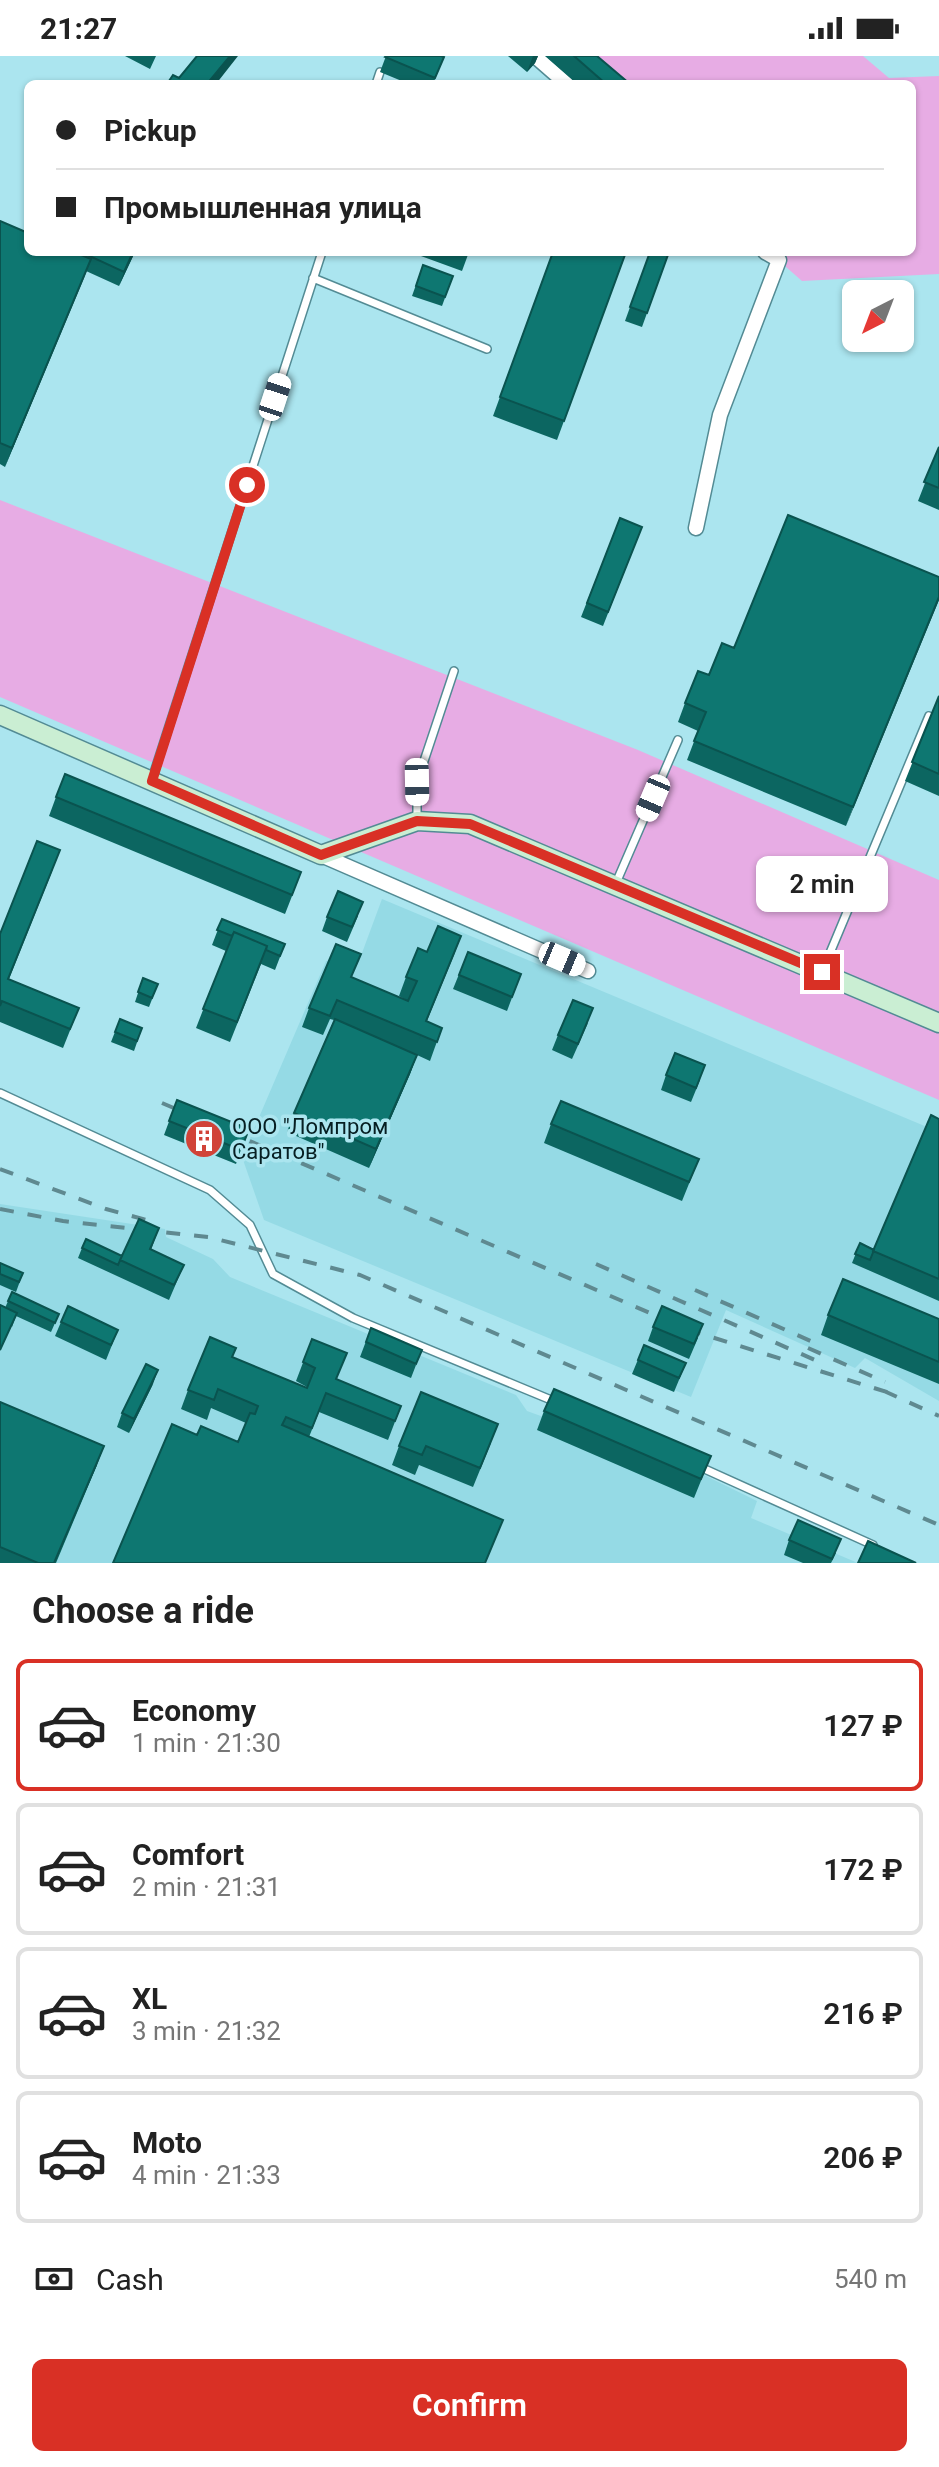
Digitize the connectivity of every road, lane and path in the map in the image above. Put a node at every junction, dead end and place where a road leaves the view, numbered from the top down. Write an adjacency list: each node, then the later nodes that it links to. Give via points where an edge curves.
1 (535, 56): 4 (street)
2 (380, 72): 3 (lane)
3 (377, 80)
4 (562, 80)
5 (321, 256): 7 (lane)
6 (772, 256): 9 (street, via 779,260 720,415)
7 (313, 278): 8 (lane); 14 (lane)
8 (487, 349)
9 (696, 528)
10 (454, 671): 15 (lane, via 417,782)
11 (0, 715): 14 (street)
12 (929, 716): 19 (lane)
13 (678, 740): 17 (lane)
14 (152, 781): 16 (street)
15 (417, 821): 16 (street); 17 (street, via 470,824)
16 (321, 855): 18 (street)
17 (615, 885): 19 (street)
18 (588, 971)
19 (822, 972): 20 (street)
20 (939, 1023)
21 (0, 1093): 22 (lane, via 210,1190 250,1225 273,1274 286,1282 353,1318)
22 (565, 1406)
23 (696, 1465): 24 (lane)
24 (884, 1550)

